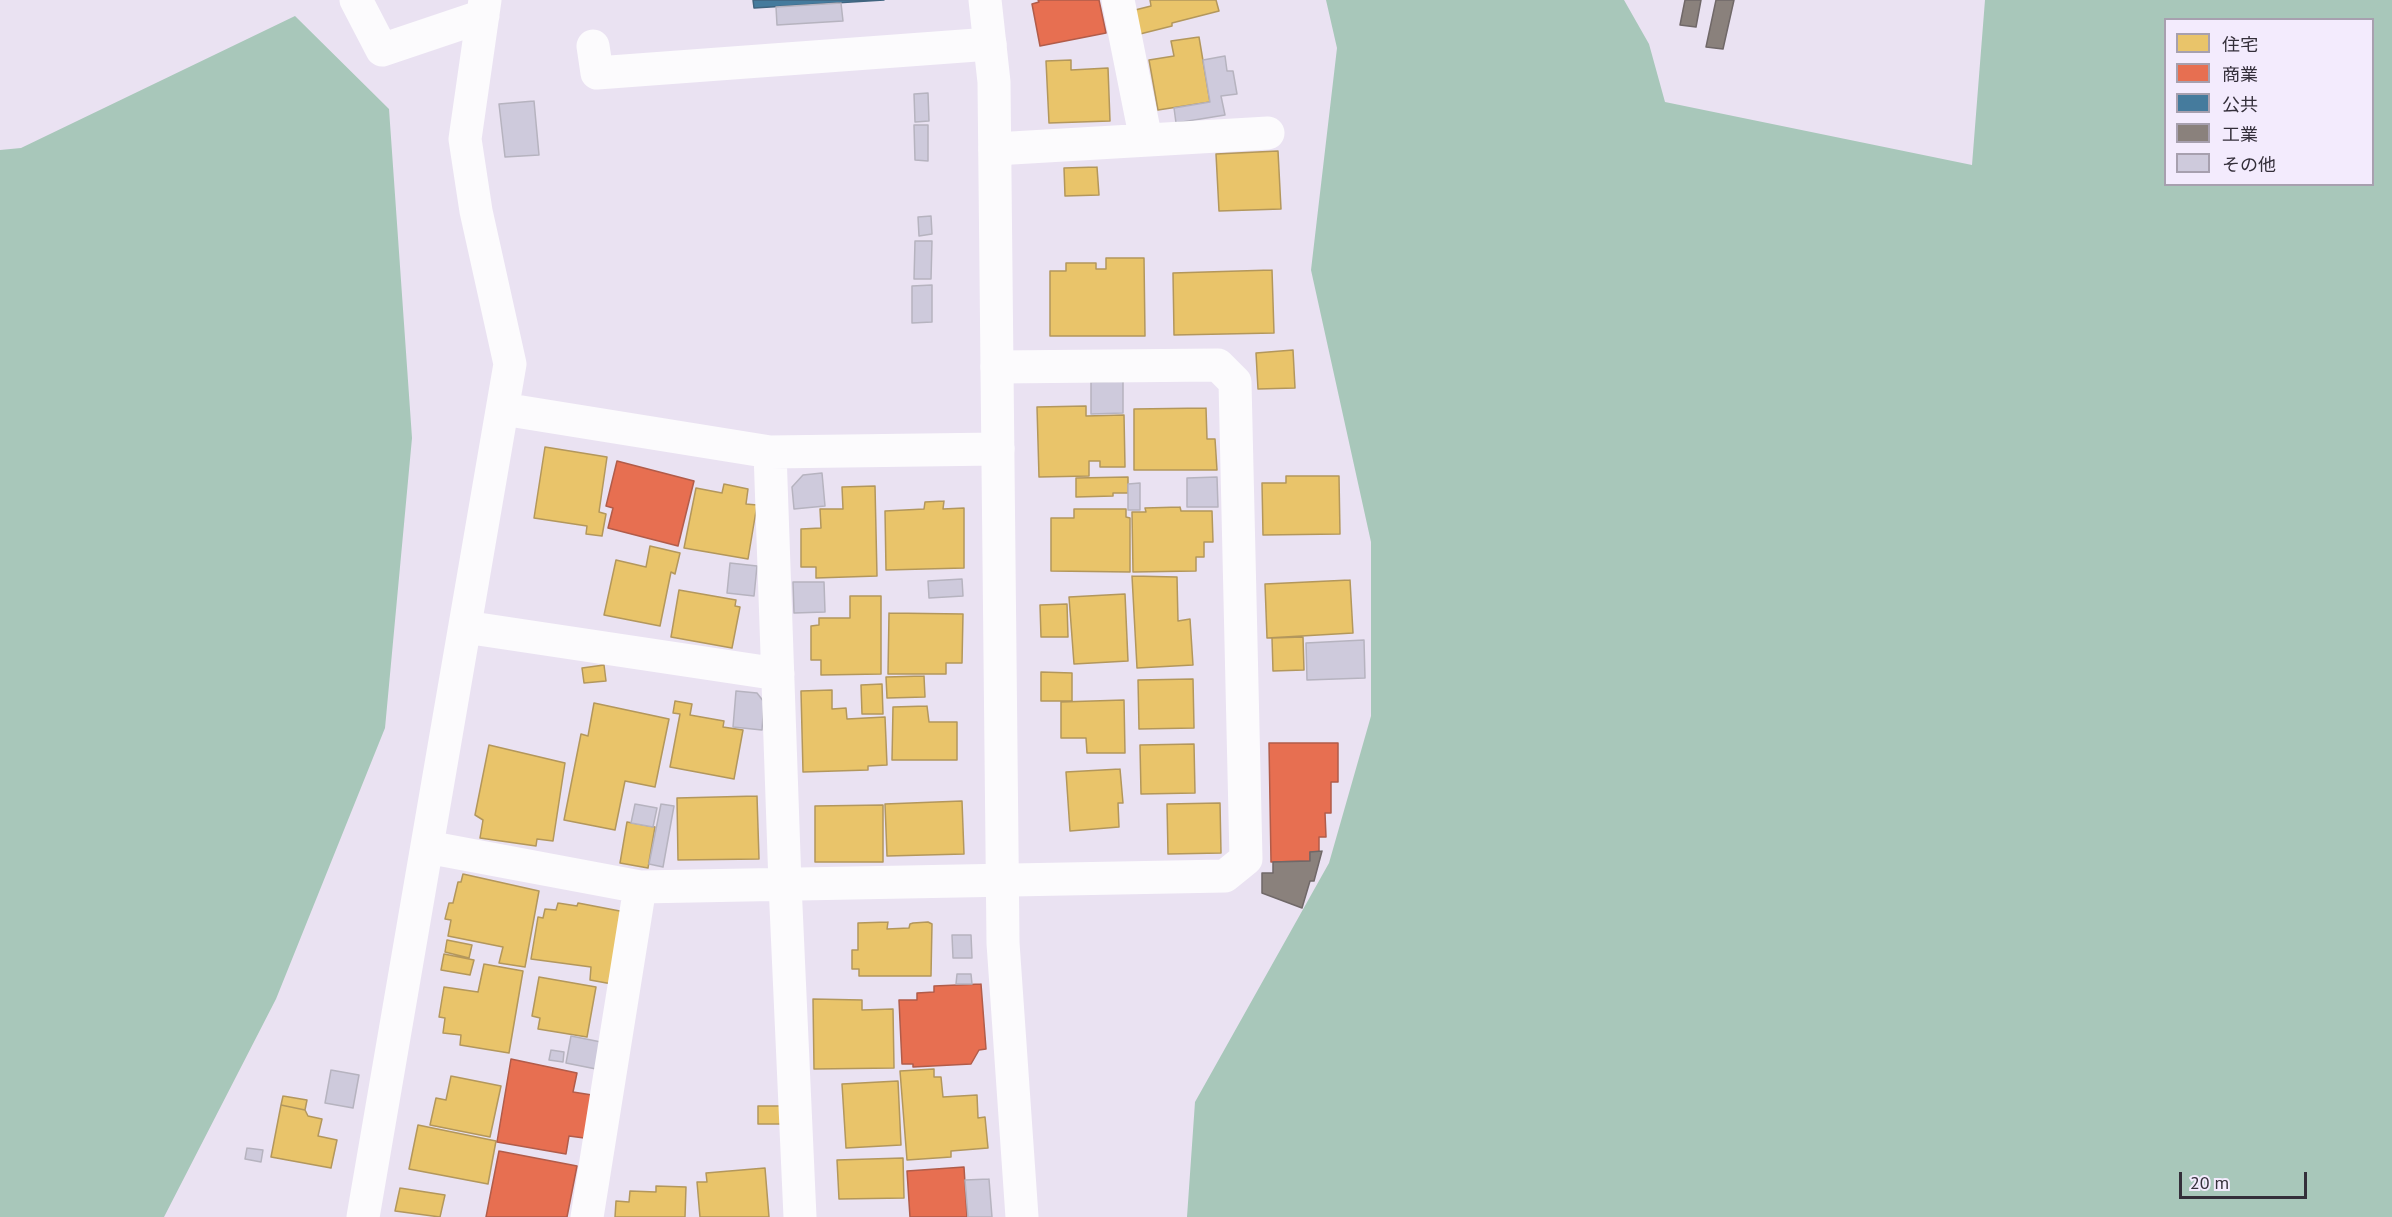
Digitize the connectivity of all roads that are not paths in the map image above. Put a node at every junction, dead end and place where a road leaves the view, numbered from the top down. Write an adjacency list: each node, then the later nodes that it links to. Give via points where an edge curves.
1 (356, 0): 4 (street, via 382,50)
2 (985, 0): 5 (street)
3 (1118, 0): 8 (street)
4 (484, 8): 11 (street, via 465,139 476,211 510,364)
5 (990, 44): 6 (street, via 597,73); 9 (street)
6 (593, 46)
7 (1268, 133): 8 (street)
8 (1146, 140): 9 (street)
9 (995, 149): 10 (street)
10 (997, 367): 12 (street); 17 (street, via 1218,365 1235,382 1246,859 1225,876)
11 (502, 409): 13 (street); 14 (street)
12 (998, 448): 13 (street); 17 (street)
13 (771, 452): 15 (street)
14 (465, 627): 15 (street); 16 (street)
15 (778, 674): 18 (street)
16 (427, 847): 19 (street); 20 (street)
17 (1002, 879): 18 (street); 23 (street)
18 (785, 884): 19 (street); 22 (street)
19 (639, 887): 21 (street)
20 (363, 1217)
21 (587, 1217)
22 (800, 1217)
23 (1022, 1217)

